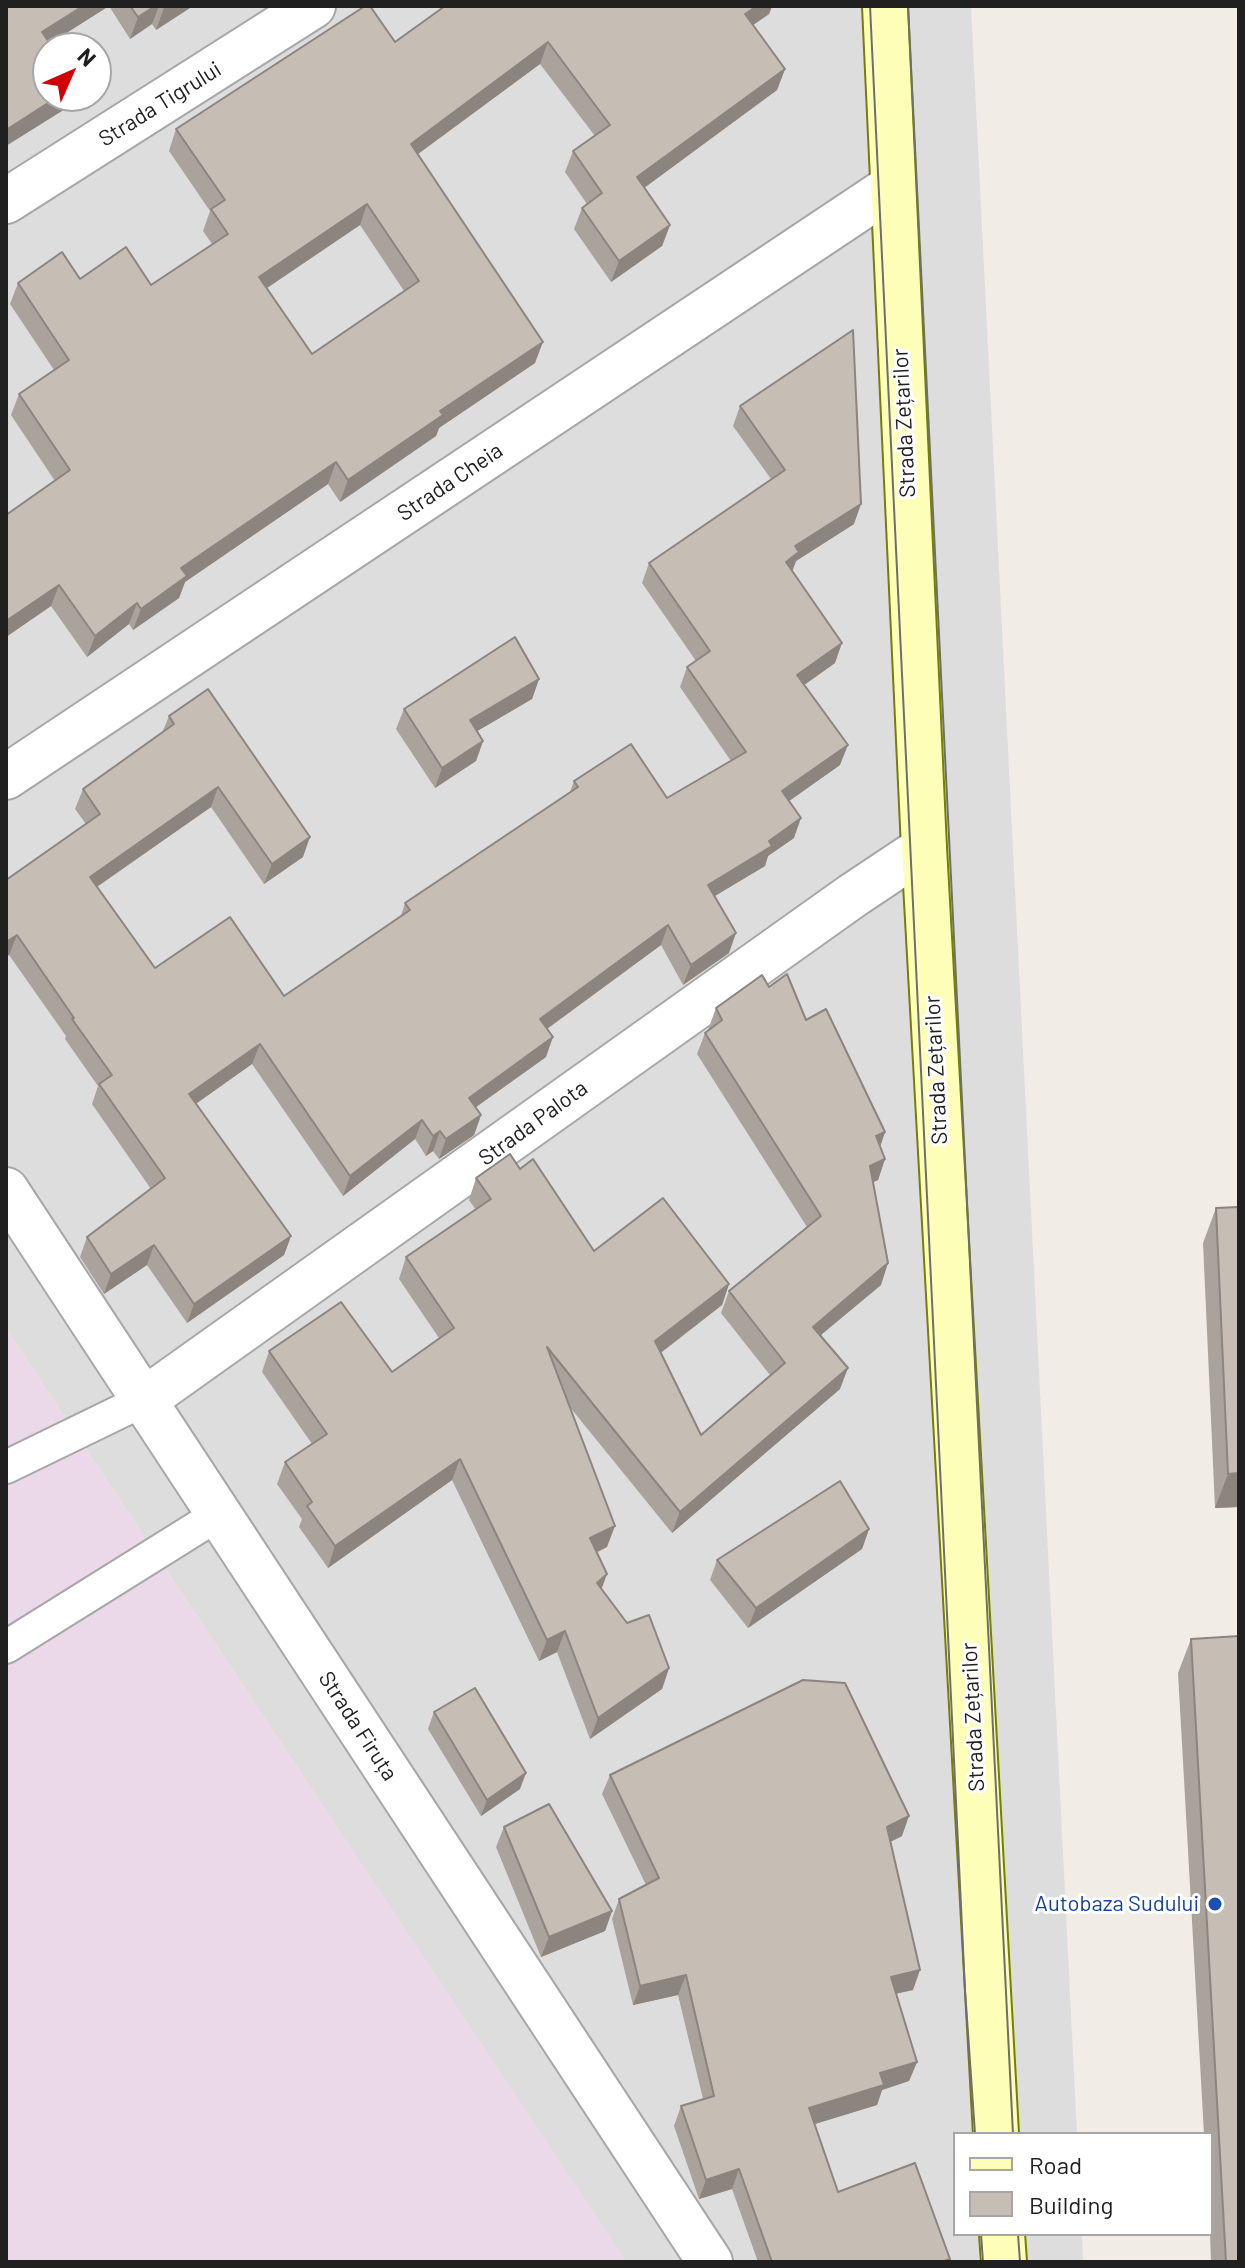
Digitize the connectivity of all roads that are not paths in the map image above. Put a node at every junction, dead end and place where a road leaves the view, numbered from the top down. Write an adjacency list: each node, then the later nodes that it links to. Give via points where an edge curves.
1 (313, 6): 4 (street, Strada Tigrului)
2 (885, 6): 3 (main road, Strada Zețarilor)
3 (893, 186): 5 (street, Strada Cheia); 6 (main road, Strada Zețarilor)
4 (6, 201)
5 (6, 777)
6 (924, 848): 8 (street, Strada Palota); 12 (main road, Strada Zețarilor)
7 (6, 1190): 8 (street, Strada Firuța)
8 (144, 1400): 9 (lane); 10 (street, Strada Firuța)
9 (6, 1467)
10 (219, 1514): 11 (lane); 14 (street, Strada Firuța)
11 (6, 1647)
12 (996, 2132)
13 (1002, 2236): 15 (main road)
14 (710, 2262)
15 (1004, 2262)

